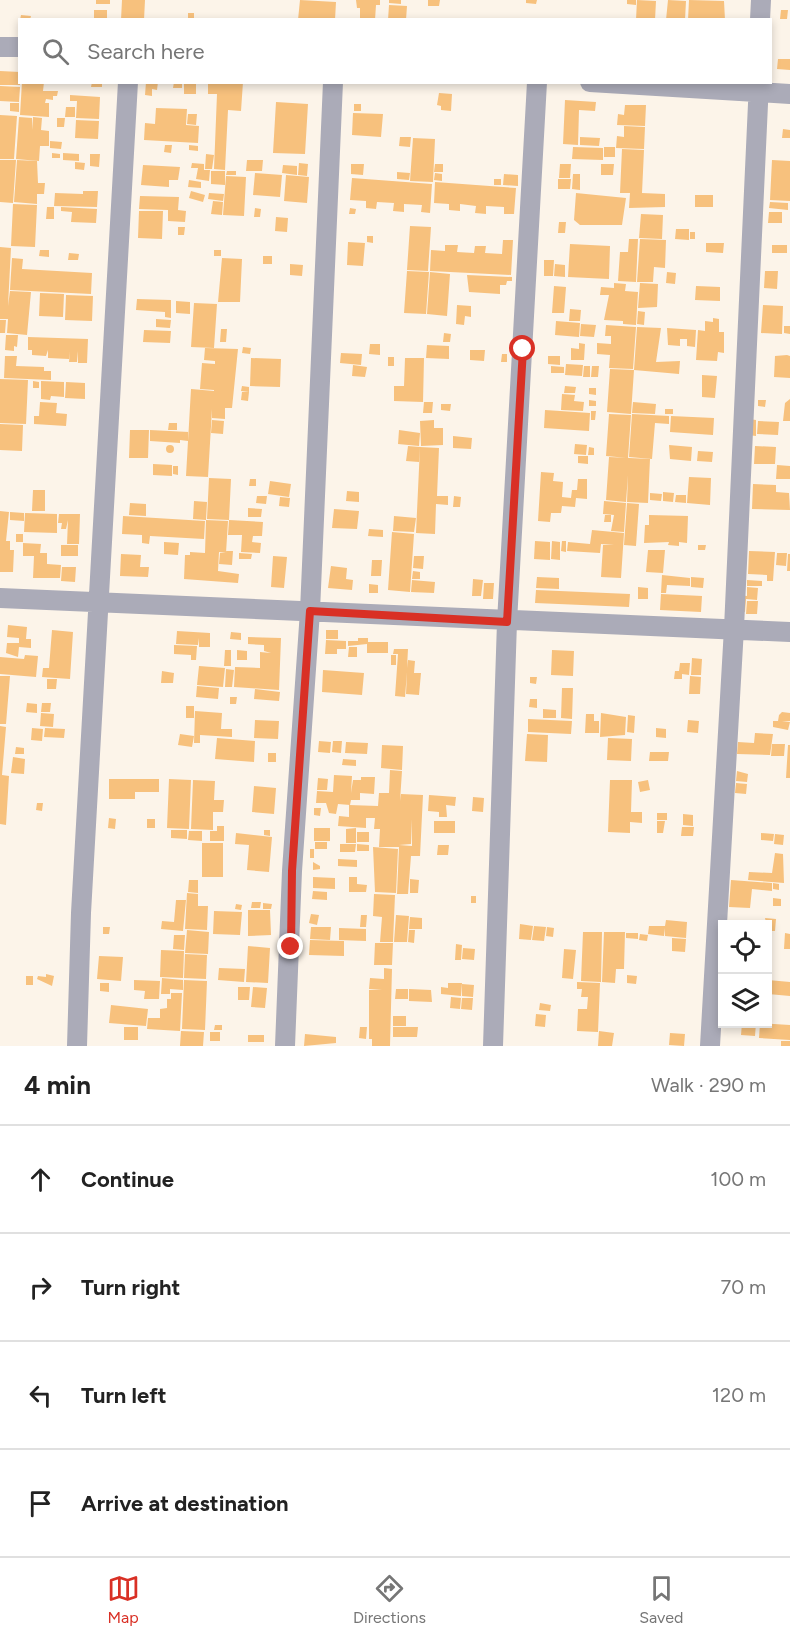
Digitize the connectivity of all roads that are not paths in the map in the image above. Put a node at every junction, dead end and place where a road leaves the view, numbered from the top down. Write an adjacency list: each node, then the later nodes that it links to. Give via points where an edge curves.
1 (761, 0): 2 (street)
2 (760, 18)
3 (0, 47): 4 (street)
4 (18, 47)
5 (128, 84): 12 (street)
6 (333, 84): 13 (street)
7 (537, 84): 14 (street)
8 (658, 84): 9 (street)
9 (759, 87): 10 (street); 15 (street)
10 (790, 94)
11 (0, 598): 12 (street)
12 (99, 603): 13 (street); 17 (street)
13 (310, 611): 14 (street); 18 (street, via 292,871)
14 (507, 622): 15 (street); 19 (street)
15 (734, 628): 16 (street); 20 (street)
16 (790, 632)
17 (77, 1046)
18 (285, 1046)
19 (493, 1046)
20 (710, 1046)

